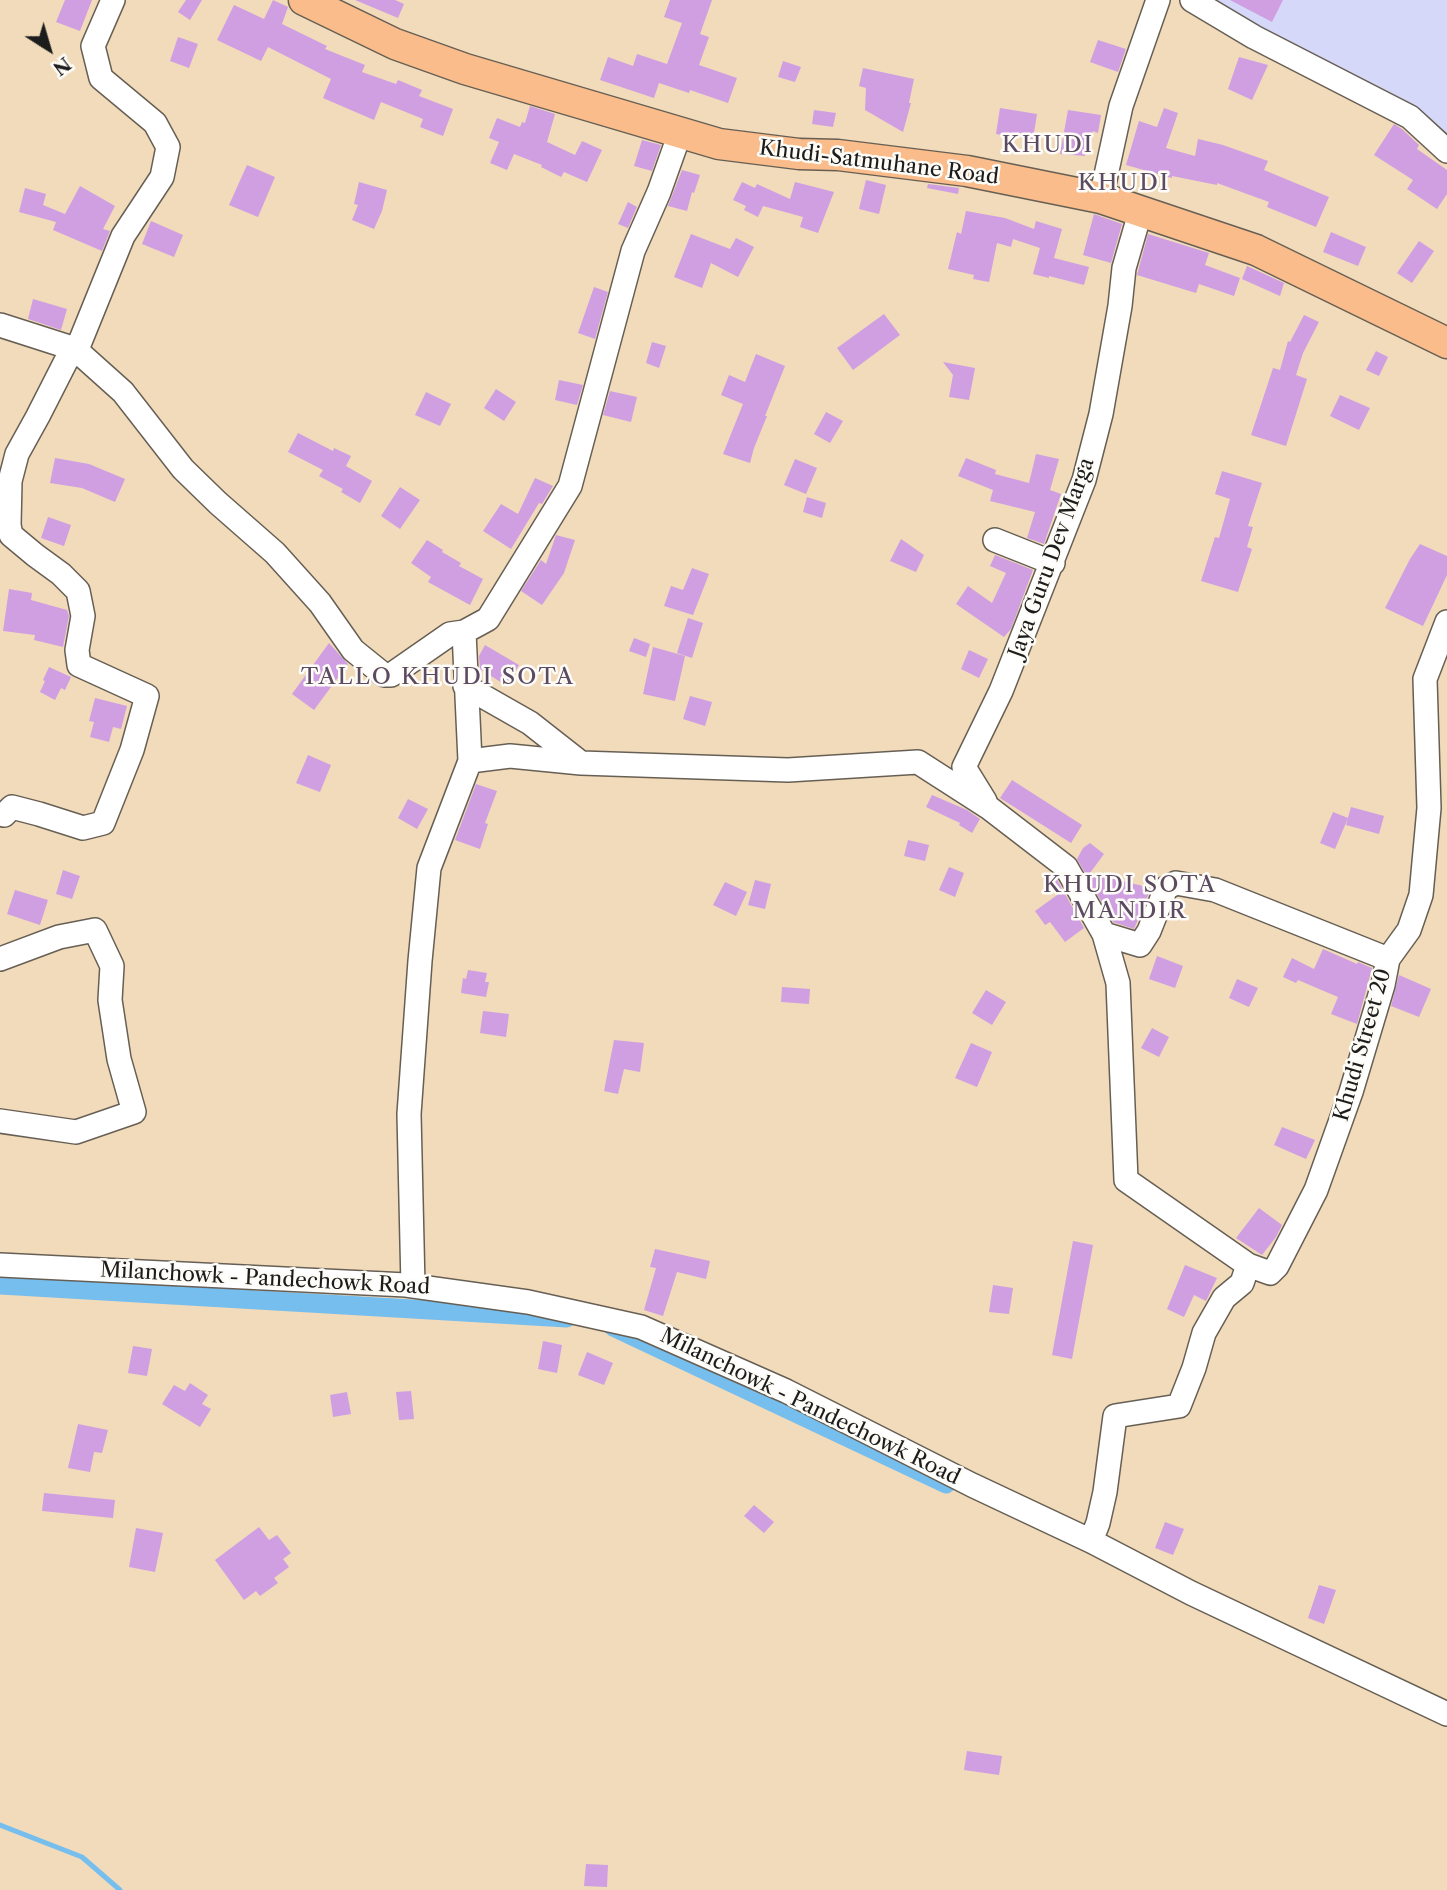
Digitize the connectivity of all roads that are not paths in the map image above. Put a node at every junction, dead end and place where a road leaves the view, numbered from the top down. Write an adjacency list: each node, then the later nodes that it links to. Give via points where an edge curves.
1 (113, 0): 11 (street, via 93,46 101,78 155,122 168,147 162,177 123,236)
2 (304, 0): 5 (main road, Khudi-Satmuhane Road, via 396,44 466,69)
3 (1158, 0): 7 (street, via 1121,106)
4 (1192, 0): 6 (street, via 1410,117)
5 (680, 133): 7 (main road, Khudi-Satmuhane Road, via 719,144 967,171); 15 (street, via 633,251 570,486 488,619)
6 (1447, 151)
7 (1101, 198): 8 (main road, Khudi-Satmuhane Road)
8 (1140, 212): 10 (main road, Khudi-Satmuhane Road, via 1256,250); 13 (street, Jaya Guru Dev Marga, via 1124,268 1101,414 1084,480)
9 (0, 325): 11 (street)
10 (1447, 343)
11 (75, 349): 15 (street, via 123,392 183,469 275,554 320,603 353,650 384,675 391,675 450,634); 22 (street, via 17,454 10,481 9,525 11,534 78,591 83,617 79,666 147,696 132,750 103,823 83,828 12,807)
12 (995, 540): 13 (street)
13 (1053, 563): 19 (street, Jaya Guru Dev Marga, via 1002,691)
14 (1447, 622): 26 (street, Khudi Street 20, via 1425,680 1429,808 1421,895 1409,930)
15 (464, 632): 16 (street)
16 (465, 686): 17 (street); 18 (street, via 530,723)
17 (470, 761): 18 (street, via 510,756); 31 (street, via 429,868 409,1114)
18 (581, 763): 20 (street, via 788,770 918,762)
19 (964, 767): 20 (street); 21 (street)
20 (934, 772): 21 (street)
21 (989, 807): 23 (street, via 1066,867)
22 (1, 816)
23 (1104, 934): 24 (street); 27 (street)
24 (1140, 945): 26 (street, via 1166,888 1176,883 1215,890); 27 (street)
25 (0, 959): 28 (street, via 59,937 95,930 112,966 110,1000 119,1059 134,1112 76,1132)
26 (1388, 959): 30 (street, Khudi Street 20, via 1351,1092 1316,1190 1277,1266 1270,1273)
27 (1118, 983): 30 (street, via 1126,1180)
28 (0, 1121)
29 (0, 1265): 31 (street, Milanchowk - Pandechowk Road)
30 (1245, 1274): 32 (street, via 1224,1297 1204,1333 1179,1406 1115,1416 1105,1492)
31 (413, 1286): 32 (street, Milanchowk - Pandechowk Road, via 528,1302 641,1327 786,1391)
32 (1091, 1541): 33 (street, Milanchowk - Pandechowk Road)
33 (1447, 1714)

